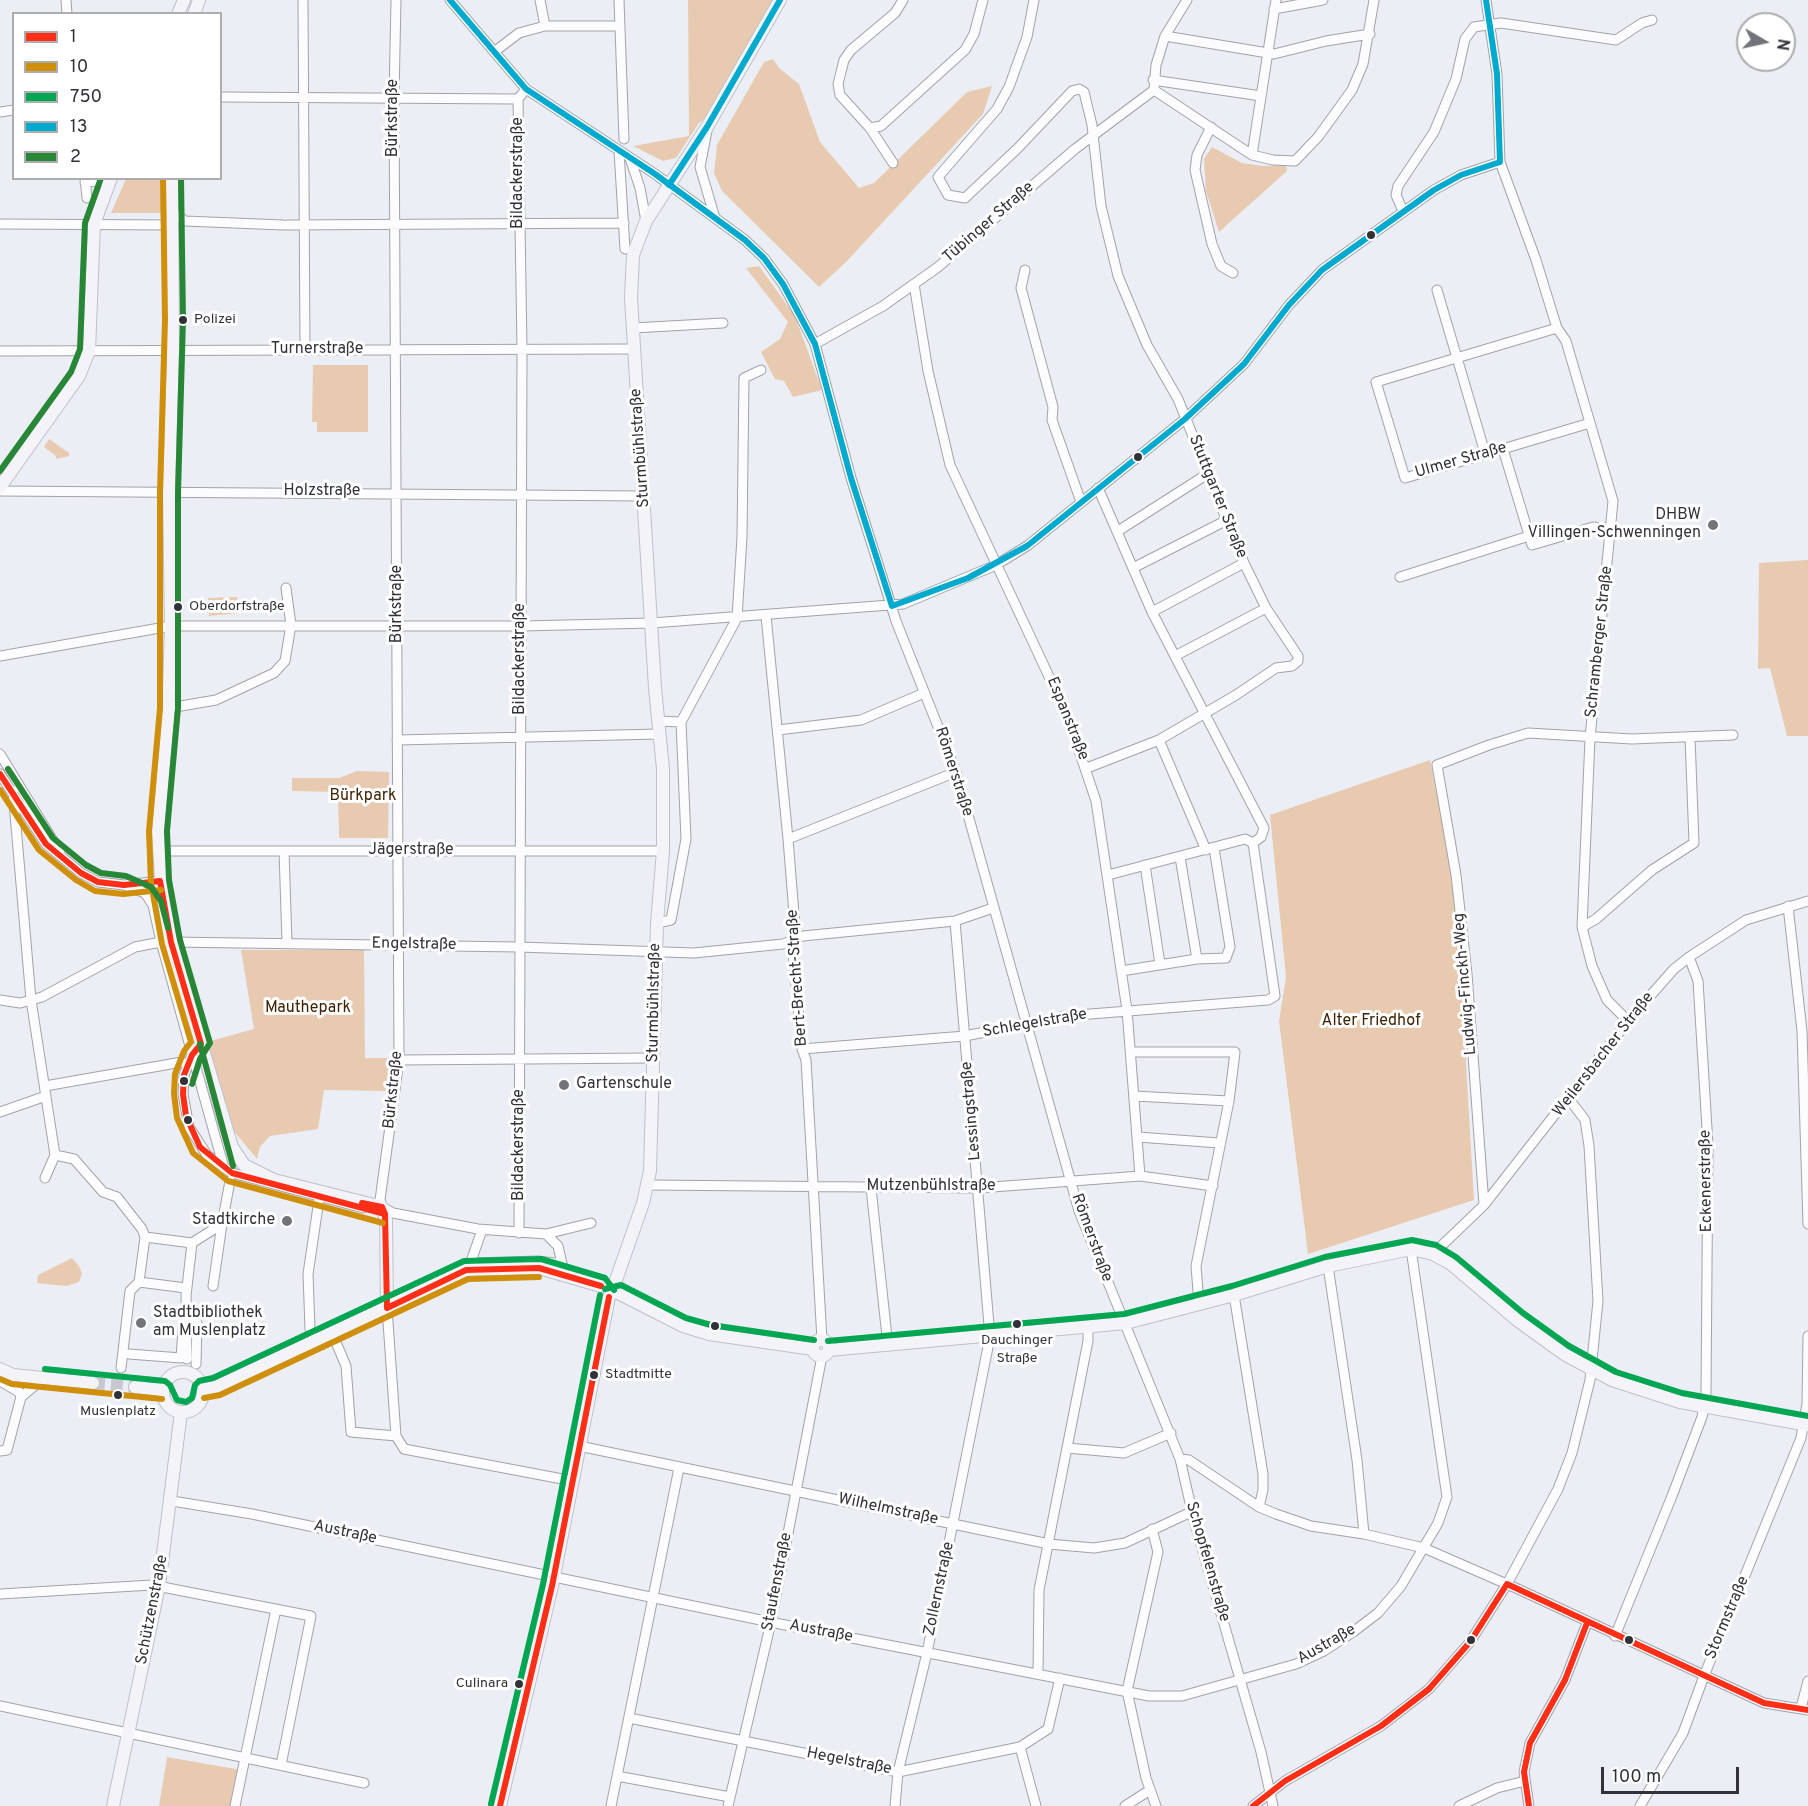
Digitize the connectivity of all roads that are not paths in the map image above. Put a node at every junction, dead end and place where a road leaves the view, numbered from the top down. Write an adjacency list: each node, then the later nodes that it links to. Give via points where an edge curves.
1 (303, 0): 27 (street)
2 (396, 0): 28 (street, Bürkstraße)
3 (450, 0): 21 (street, Römerstraße)
4 (540, 0): 17 (street)
5 (619, 0): 18 (street)
6 (780, 0): 30 (main road, Sturmbühlstraße)
7 (903, 0): 32 (street, via 895,13 851,50 838,84 840,95)
8 (983, 0): 32 (street, via 975,34 965,50)
9 (1034, 0): 33 (street, Stuttgarter Straße, via 1027,37 1009,87 997,108 938,177 948,195 965,198 1063,99 1079,89 1084,92 1089,108)
10 (1187, 0): 20 (street)
11 (1323, 0): 14 (street)
12 (1374, 0): 19 (street)
13 (1486, 0): 16 (street, Schramberger Straße)
14 (1275, 5): 22 (street)
15 (1652, 21): 16 (street, via 1616,40)
16 (1491, 23): 38 (street, Schramberger Straße); 46 (street, via 1474,27 1465,39 1456,79 1439,122 1398,186 1396,195)
17 (545, 26): 18 (street); 21 (street, via 519,33)
18 (620, 26): 34 (street)
19 (1370, 34): 22 (street); 36 (street, via 1352,90 1302,154 1295,160)
20 (1165, 36): 22 (street); 23 (street)
21 (494, 52): 24 (street, Römerstraße)
22 (1267, 53): 25 (street)
23 (1154, 85): 25 (street); 31 (street); 33 (street, Tübinger Straße)
24 (526, 88): 29 (street, Bildackerstraße); 35 (street, Römerstraße)
25 (1262, 96): 36 (street)
26 (222, 97): 27 (street)
27 (303, 97): 28 (street); 55 (street)
28 (394, 98): 29 (street); 49 (street, Bürkstraße)
29 (518, 99): 50 (street, Bildackerstraße)
30 (707, 127): 43 (main road, Sturmbühlstraße); 47 (street, via 700,167)
31 (1211, 127): 36 (street); 58 (street, via 1197,156 1197,187 1221,266)
32 (873, 128): 39 (street)
33 (1092, 137): 59 (street, Tübinger Straße); 74 (street, Stuttgarter Straße, via 1101,206 1118,276 1147,345)
34 (624, 138)
35 (619, 151): 37 (street, Römerstraße); 51 (street)
36 (1252, 155)
37 (630, 158): 43 (street, Römerstraße); 48 (street)
38 (1500, 162): 46 (street, via 1461,175); 62 (street, Schramberger Straße)
39 (893, 163)
40 (85, 180): 41 (street); 44 (street)
41 (110, 180): 53 (main road)
42 (172, 180): 45 (main road)
43 (669, 185): 47 (street, Römerstraße); 48 (main road, Sturmbühlstraße)
44 (87, 198)
45 (172, 211): 54 (main road); 55 (street, via 185,221)
46 (1402, 211): 74 (street, via 1322,270 1289,305 1244,364)
47 (715, 218): 64 (street, Römerstraße, via 764,258)
48 (646, 222): 63 (main road, Sturmbühlstraße, via 633,255)
49 (395, 223): 50 (street); 55 (street); 69 (street, Bürkstraße)
50 (519, 223): 51 (street); 65 (street, Bildackerstraße)
51 (624, 223): 56 (street)
52 (0, 224): 53 (street)
53 (94, 224): 54 (street); 71 (main road)
54 (172, 225): 67 (main road)
55 (303, 225): 68 (street)
56 (625, 249)
57 (1025, 270): 87 (street, via 1021,288 1053,407 1052,420)
58 (1233, 273)
59 (914, 284): 64 (street, Tübinger Straße, via 843,331); 93 (street, Espanstraße, via 928,371 950,465)
60 (1437, 290): 72 (street)
61 (723, 323): 63 (street)
62 (1557, 327): 72 (street, Ulmer Straße); 75 (street, Schramberger Straße, via 1566,341)
63 (633, 328): 66 (main road, Sturmbühlstraße)
64 (815, 344): 97 (street, Römerstraße, via 850,478)
65 (522, 349): 66 (street, Turnerstraße); 69 (street, Turnerstraße); 85 (street, Bildackerstraße)
66 (634, 349): 86 (main road, Sturmbühlstraße)
67 (173, 350): 68 (street, Turnerstraße); 71 (street, Turnerstraße); 83 (main road)
68 (305, 350): 69 (street, Turnerstraße)
69 (395, 350): 84 (street, Bürkstraße)
70 (0, 351): 71 (street, Turnerstraße)
71 (89, 351): 78 (main road, via 80,376)
72 (1457, 358): 77 (street); 77 (street, Ulmer Straße, via 1376,382 1379,393 1405,478)
73 (761, 370): 101 (street, via 744,378)
74 (1185, 419): 80 (street, Stuttgarter Straße); 81 (street)
75 (1590, 423): 76 (street, Ulmer Straße); 89 (street, Schramberger Straße, via 1613,501)
76 (1503, 449): 77 (street, Ulmer Straße); 91 (street)
77 (1485, 453)
78 (18, 465): 79 (street); 82 (main road)
79 (0, 471)
80 (1209, 473): 88 (street, Stuttgarter Straße); 90 (street)
81 (1098, 488): 87 (street); 90 (street)
82 (0, 489): 83 (street, Holzstraße)
83 (169, 492): 84 (street, Holzstraße); 105 (main road)
84 (398, 493): 85 (street, Holzstraße); 104 (street, Bürkstraße)
85 (521, 494): 86 (street, Holzstraße); 106 (street, Bildackerstraße)
86 (644, 496): 102 (main road, Sturmbühlstraße)
87 (1081, 502): 93 (street, via 1027,546)
88 (1227, 520): 92 (street, Stuttgarter Straße); 94 (street)
89 (1611, 529): 91 (street, via 1593,527 1532,544); 118 (street, Schramberger Straße)
90 (1118, 531): 94 (street)
91 (1529, 536): 95 (street)
92 (1244, 563): 98 (street, Stuttgarter Straße); 99 (street)
93 (996, 565): 97 (street); 123 (street, Espanstraße, via 1067,715)
94 (1132, 568): 99 (street)
95 (1400, 577)
96 (286, 588): 103 (street)
97 (892, 606): 100 (street); 109 (street, Römerstraße)
98 (1266, 609): 108 (street); 111 (street, Stuttgarter Straße, via 1295,650 1298,661 1276,668)
99 (1152, 612): 108 (street)
100 (766, 616): 101 (street); 114 (street, Bert-Brecht-Straße)
101 (737, 618): 102 (street); 113 (street)
102 (652, 623): 106 (street); 112 (main road, Sturmbühlstraße)
103 (291, 625): 104 (street); 105 (street); 110 (street, via 285,661 274,673 216,700)
104 (398, 625): 106 (street); 120 (street, Bürkstraße)
105 (171, 626): 107 (street); 110 (main road)
106 (521, 626): 117 (street, Bildackerstraße)
107 (0, 656)
108 (1175, 656): 111 (street)
109 (924, 693): 114 (street, via 861,720); 124 (street, Römerstraße)
110 (169, 708): 130 (main road)
111 (1203, 712): 121 (street); 128 (street, via 1264,828)
112 (658, 721): 113 (street); 115 (main road, Sturmbühlstraße)
113 (681, 722): 145 (street, Sturmbühlstraße, via 686,839 671,920)
114 (778, 730): 127 (street, Bert-Brecht-Straße)
115 (660, 734): 117 (street); 133 (main road, Sturmbühlstraße)
116 (1733, 735): 119 (street)
117 (520, 738): 120 (street); 134 (street, Bildackerstraße)
118 (1590, 738): 119 (street); 146 (street, Schramberger Straße); 190 (street, Ludwig-Finckh-Weg, via 1528,733 1437,765 1460,909)
119 (1690, 738): 146 (street, via 1694,843 1652,870)
120 (397, 740): 132 (street, Bürkstraße)
121 (1159, 740): 123 (street); 129 (street)
122 (0, 754): 135 (street)
123 (1087, 768): 138 (street, Espanstraße)
124 (956, 772): 127 (street); 143 (street, Römerstraße)
125 (0, 774): 126 (street)
126 (12, 791): 135 (street, via 42,839); 158 (street)
127 (788, 839): 147 (street, Bert-Brecht-Straße)
128 (1253, 843): 129 (street, via 1245,839); 159 (street, Schlegelstraße, via 1275,996 1268,1000)
129 (1210, 849): 136 (street); 154 (street, via 1230,947 1226,958)
130 (159, 851): 131 (street, Jägerstraße); 139 (main road)
131 (284, 851): 132 (street, Jägerstraße); 149 (street)
132 (397, 851): 134 (street, Jägerstraße); 150 (street, Bürkstraße)
133 (663, 851): 134 (street, Jägerstraße); 145 (main road, Sturmbühlstraße)
134 (520, 852): 151 (street, Bildackerstraße)
135 (61, 854): 140 (street, via 81,873 98,882)
136 (1180, 857): 137 (street); 154 (street)
137 (1145, 865): 138 (street); 155 (street)
138 (1108, 875): 156 (street, Espanstraße)
139 (160, 881): 140 (street); 148 (main road)
140 (124, 885): 148 (street, via 148,896)
141 (1808, 901): 142 (street, Weilersbacher Straße)
142 (1788, 906): 153 (street, Weilersbacher Straße, via 1746,920); 194 (street, via 1802,1031)
143 (993, 908): 144 (street, Engelstraße); 161 (street, Römerstraße)
144 (955, 921): 147 (street, Engelstraße); 162 (street, Lessingstraße)
145 (657, 923): 152 (main road, Sturmbühlstraße)
146 (1582, 927): 160 (street, Schramberger Straße, via 1592,966 1607,1000)
147 (795, 939): 152 (street, Engelstraße, via 783,944 694,953); 164 (street, Bert-Brecht-Straße)
148 (166, 942): 149 (street, Engelstraße); 158 (street, Engelstraße, via 135,947); 163 (main road); 166 (street)
149 (287, 943): 150 (street, Engelstraße)
150 (397, 944): 151 (street, Engelstraße); 169 (street, Bürkstraße)
151 (519, 947): 152 (street, Engelstraße); 167 (street, Bildackerstraße)
152 (656, 950): 168 (main road, Sturmbühlstraße)
153 (1689, 957): 160 (street, Weilersbacher Straße); 233 (street, Eckenerstraße, via 1698,981 1707,1145)
154 (1197, 959): 155 (street)
155 (1160, 964): 156 (street)
156 (1121, 971): 159 (street, Espanstraße)
157 (0, 1000): 158 (street)
158 (31, 1000): 171 (street)
159 (1127, 1010): 161 (street, Schlegelstraße, via 1065,1016); 165 (street, Espanstraße)
160 (1628, 1021): 173 (street, Weilersbacher Straße)
161 (1026, 1026): 162 (street, Schlegelstraße); 183 (street, Römerstraße)
162 (965, 1036): 164 (street, Schlegelstraße); 188 (street, Lessingstraße)
163 (201, 1044): 166 (street); 182 (main road, via 226,1134 244,1165)
164 (802, 1049): 186 (street, Bert-Brecht-Straße)
165 (1131, 1052): 172 (street, Espanstraße); 174 (street, via 1235,1052)
166 (192, 1055): 179 (street); 179 (street, via 183,1081 186,1116 200,1147)
167 (520, 1058): 168 (street); 169 (street); 196 (street, Bildackerstraße)
168 (653, 1058): 184 (main road, Sturmbühlstraße)
169 (399, 1060): 191 (street, Bürkstraße, via 380,1200)
170 (182, 1062): 171 (street)
171 (46, 1091): 175 (street); 178 (street)
172 (1134, 1096): 174 (street); 176 (street, Espanstraße)
173 (1569, 1099): 190 (street, Weilersbacher Straße); 225 (street, via 1585,1120 1589,1146 1598,1301)
174 (1229, 1101): 177 (street)
175 (0, 1112)
176 (1138, 1137): 177 (street); 180 (street, Espanstraße)
177 (1220, 1143): 185 (street)
178 (54, 1155): 181 (street); 198 (street, via 74,1159 103,1192 117,1197)
179 (229, 1174): 182 (street); 189 (street); 193 (street)
180 (1140, 1176): 183 (street, Mutzenbühlstraße); 185 (street, Mutzenbühlstraße)
181 (45, 1178)
182 (274, 1180): 189 (main road)
183 (1071, 1182): 188 (street, Mutzenbühlstraße); 214 (street, Römerstraße, via 1090,1243)
184 (648, 1185): 186 (street, Mutzenbühlstraße); 205 (main road, Sturmbühlstraße)
185 (1213, 1186): 212 (street, via 1196,1266)
186 (815, 1187): 187 (street, Mutzenbühlstraße); 221 (street, Bert-Brecht-Straße)
187 (871, 1188): 188 (street, Mutzenbühlstraße); 220 (street)
188 (979, 1188): 218 (street, Lessingstraße)
189 (320, 1196): 191 (main road); 219 (street, via 308,1274 310,1329)
190 (1484, 1204): 201 (street, Weilersbacher Straße)
191 (384, 1210): 195 (street); 213 (main road)
192 (591, 1223): 197 (street)
193 (222, 1224): 199 (street); 207 (street)
194 (1808, 1224)
195 (482, 1230): 196 (street); 202 (street)
196 (519, 1233): 197 (street)
197 (546, 1234): 204 (street, via 558,1246)
198 (145, 1237): 199 (street); 206 (street)
199 (192, 1243): 209 (street)
200 (1411, 1249): 201 (main road); 203 (main road); 252 (street, Austraße, via 1447,1497)
201 (1433, 1254): 225 (main road, via 1451,1264 1517,1320)
202 (469, 1266): 204 (main road); 213 (main road)
203 (1328, 1266): 211 (main road); 250 (street)
204 (561, 1268): 208 (main road)
205 (616, 1280): 208 (main road, via 606,1280); 210 (main road, via 620,1288)
206 (139, 1282): 209 (street); 223 (street, via 130,1291)
207 (213, 1286)
208 (601, 1286): 210 (main road, via 603,1293)
209 (186, 1292): 222 (street, via 188,1360)
210 (614, 1295): 221 (main road, via 710,1334); 238 (main road)
211 (1234, 1295): 212 (main road); 246 (street, via 1263,1474)
212 (1198, 1304): 214 (main road)
213 (387, 1308): 216 (main road); 237 (street)
214 (1126, 1323): 215 (main road); 236 (street, Schopfelenstraße)
215 (1088, 1327): 218 (main road); 239 (street)
216 (332, 1333): 219 (main road); 237 (street, via 346,1366 351,1432)
217 (1808, 1336): 235 (street, Stormstraße)
218 (990, 1337): 220 (main road); 248 (street, Zollernstraße)
219 (316, 1341): 230 (main road, via 216,1387)
220 (888, 1346): 221 (main road)
221 (821, 1349): 244 (street, Staufenstraße)
222 (129, 1354)
223 (121, 1368)
224 (0, 1369): 226 (main road, via 13,1375)
225 (1592, 1370): 233 (main road, via 1652,1395); 254 (street, via 1572,1453 1558,1489)
226 (44, 1378): 228 (main road); 232 (street)
227 (0, 1381): 232 (street, via 19,1392)
228 (93, 1383)
229 (135, 1388): 231 (main road)
230 (203, 1389): 231 (main road, via 196,1376 183,1371 169,1377); 234 (main road, via 200,1403)
231 (163, 1390): 234 (main road, via 170,1407)
232 (21, 1398): 240 (street, via 7,1450)
233 (1704, 1407): 235 (main road); 261 (street, Eckenerstraße)
234 (182, 1412): 245 (main road, Schützenstraße)
235 (1806, 1425): 264 (street, Stormstraße)
236 (1171, 1433): 239 (street, via 1124,1453); 241 (street, Schopfelenstraße)
237 (396, 1436): 243 (street, via 404,1449)
238 (579, 1446): 242 (street, Wilhelmstraße); 243 (main road)
239 (1067, 1448): 251 (street)
240 (0, 1451)
241 (1180, 1459): 246 (street, via 1189,1460); 247 (street, Schopfelenstraße)
242 (680, 1468): 244 (street, Wilhelmstraße); 257 (street)
243 (573, 1481): 253 (main road)
244 (795, 1490): 248 (street, Wilhelmstraße); 259 (street, Staufenstraße)
245 (172, 1501): 253 (street, Austraße); 255 (main road, Schützenstraße)
246 (1259, 1507): 250 (street, via 1311,1526)
247 (1193, 1511): 249 (street, Wilhelmstraße); 266 (street, Schopfelenstraße)
248 (954, 1524): 251 (street, Wilhelmstraße); 262 (street, Zollernstraße)
249 (1152, 1529): 251 (street, Wilhelmstraße, via 1125,1543 1094,1548); 268 (street, via 1158,1552)
250 (1364, 1534): 252 (street)
251 (1049, 1544): 263 (street, via 1039,1590)
252 (1424, 1548): 254 (street); 266 (street, Austraße, via 1401,1586 1353,1632 1296,1664)
253 (554, 1576): 257 (street, Austraße); 286 (main road)
254 (1507, 1584): 260 (street); 282 (street, via 1470,1642 1429,1689 1381,1726)
255 (159, 1586): 256 (street); 258 (street); 272 (main road, Schützenstraße)
256 (0, 1594)
257 (652, 1596): 259 (street, Austraße); 271 (street)
258 (276, 1609): 275 (street); 276 (street, via 311,1616)
259 (771, 1622): 262 (street, Austraße); 273 (street, Staufenstraße)
260 (1587, 1623): 261 (street); 279 (street, via 1565,1680 1530,1743)
261 (1615, 1636): 264 (street)
262 (927, 1653): 263 (street, Austraße); 277 (street, Zollernstraße)
263 (1038, 1674): 265 (street, Austraße)
264 (1704, 1676): 270 (street, via 1764,1703); 296 (street, Stormstraße, via 1683,1733)
265 (1060, 1678): 268 (street, Austraße); 274 (street, Hegelstraße, via 1048,1729)
266 (1241, 1679): 268 (street, Austraße, via 1182,1696); 282 (street, Schopfelenstraße)
267 (1808, 1681): 270 (street)
268 (1127, 1691): 281 (street)
269 (0, 1706): 272 (street)
270 (1804, 1709)
271 (629, 1718): 273 (street, Hegelstraße); 278 (street)
272 (129, 1734): 275 (street); 284 (main road, Schützenstraße)
273 (743, 1741): 277 (street, Hegelstraße); 283 (street, Staufenstraße)
274 (1020, 1746): 277 (street, Hegelstraße); 289 (street)
275 (244, 1757): 276 (street); 285 (street)
276 (280, 1765): 280 (street)
277 (898, 1772): 288 (street, Zollernstraße)
278 (617, 1776): 283 (street); 287 (street)
279 (1525, 1781): 294 (street, via 1497,1788); 295 (street)
280 (364, 1783)
281 (1150, 1790): 290 (street); 291 (street)
282 (1271, 1790): 292 (street); 293 (street, Schopfelenstraße)
283 (729, 1801)
284 (113, 1806)
285 (235, 1806)
286 (500, 1806)
287 (611, 1806)
288 (895, 1806)
289 (1036, 1806)
290 (1125, 1806)
291 (1156, 1806)
292 (1253, 1806)
293 (1273, 1806)
294 (1459, 1806)
295 (1528, 1806)
296 (1640, 1806)

